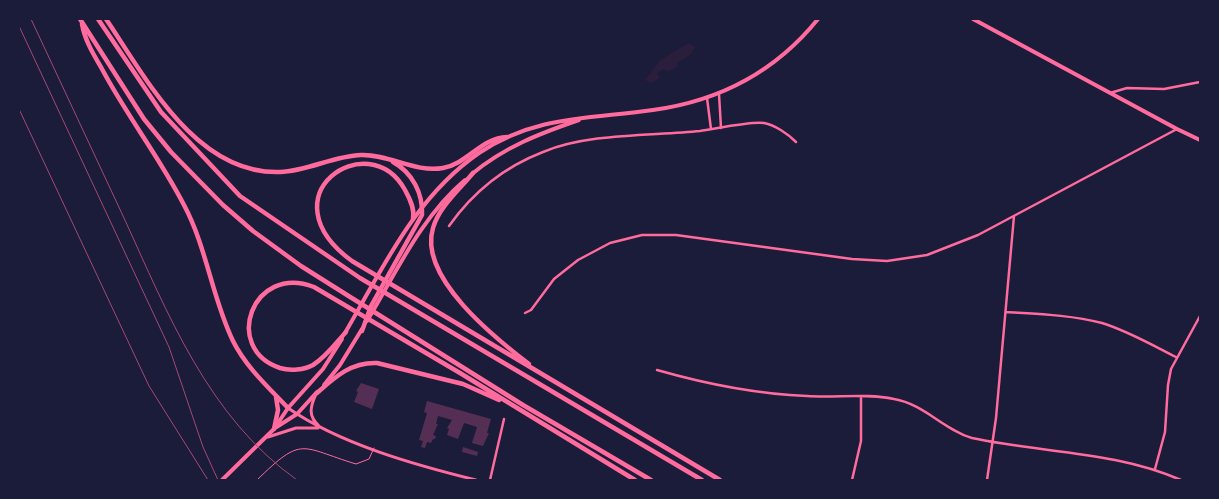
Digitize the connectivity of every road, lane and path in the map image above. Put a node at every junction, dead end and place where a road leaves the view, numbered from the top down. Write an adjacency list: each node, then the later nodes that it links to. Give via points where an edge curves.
1 (98, 19): 50 (highway, via 161,112 240,196 360,278)
2 (106, 19): 17 (highway, via 178,120 195,138 226,159 252,169 277,172 295,171 353,156)
3 (818, 19): 8 (main road, via 773,63)
4 (972, 19): 7 (main road)
5 (81, 20): 32 (highway, via 84,36 117,98 185,207 200,240 233,340 249,365); 49 (highway, via 144,119 171,152 223,205 253,230 347,295)
6 (1200, 82): 7 (street, via 1164,89 1127,88)
7 (1109, 93): 13 (main road)
8 (719, 94): 9 (main road); 11 (street)
9 (707, 98): 10 (main road, via 662,109); 12 (street)
10 (588, 117): 14 (main road, via 546,122); 18 (main road, via 529,138)
11 (721, 128): 12 (street); 16 (street, via 765,124)
12 (711, 129): 22 (street, via 590,140 552,148 495,178 476,194)
13 (1177, 129): 15 (main road); 20 (street)
14 (507, 137): 17 (highway, via 493,139 443,168 428,169); 19 (main road, via 460,168)
15 (1200, 140)
16 (796, 142)
17 (383, 158): 19 (highway, via 397,164 412,178)
18 (473, 173): 23 (main road, via 436,209); 31 (highway, via 436,221 431,239 434,260 442,276 484,326)
19 (422, 207): 21 (main road); 23 (highway, via 420,222)
20 (1014, 216): 24 (street); 25 (street, via 946,249 911,259 887,261 670,234 629,237 595,250 571,264)
21 (413, 219): 28 (main road); 31 (highway, via 411,202 401,183 388,171 370,164 351,166 334,174 324,184 317,201 317,215 323,230 346,257)
22 (449, 226)
23 (400, 261): 27 (highway, via 371,306)
24 (1006, 312): 29 (street, via 1098,322); 41 (street)
25 (525, 313)
26 (1200, 316): 29 (street)
27 (362, 331): 33 (main road)
28 (346, 332): 35 (main road, via 323,369); 36 (highway, via 315,364 290,369 273,365 259,354 250,337 249,323 253,306 266,291 287,282 309,285)
29 (1176, 357): 43 (street, via 1168,380 1165,432)
30 (657, 370): 34 (street, via 754,392)
31 (546, 378): 51 (highway)
32 (274, 393): 35 (highway); 40 (highway, via 278,410)
33 (317, 393): 36 (highway, via 349,368 377,363 463,384); 37 (main road); 39 (main road, via 311,414)
34 (862, 396): 41 (street, via 906,402 956,432); 52 (street, via 861,441)
35 (288, 408): 37 (main road); 40 (main road)
36 (518, 409): 48 (highway)
37 (297, 414): 39 (main road); 40 (main road)
38 (504, 419): 47 (street)
39 (322, 429): 40 (main road); 42 (main road)
40 (275, 431): 44 (main road)
41 (994, 442): 43 (street, via 1118,460); 53 (street)
42 (374, 448): 45 (lane, via 369,459 356,464 313,449 297,448 274,463); 46 (main road)
43 (1155, 469): 54 (street)
44 (222, 480)
45 (257, 480)
46 (476, 480)
47 (490, 480)
48 (635, 480)
49 (651, 480)
50 (702, 480)
51 (720, 480)
52 (852, 480)
53 (987, 480)
54 (1181, 480)

